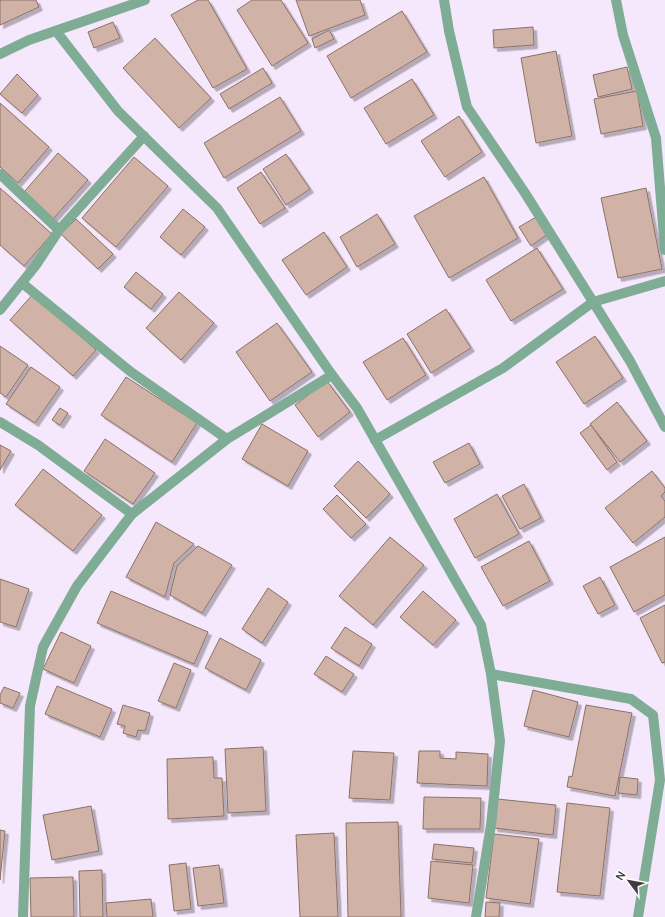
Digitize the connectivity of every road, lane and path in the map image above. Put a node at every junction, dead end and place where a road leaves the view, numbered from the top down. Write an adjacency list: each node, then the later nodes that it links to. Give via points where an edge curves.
1 (145, 0): 4 (street)
2 (444, 0): 12 (street, via 467,106)
3 (616, 0): 9 (street, via 623,35 656,138)
4 (56, 31): 5 (street); 6 (street, via 118,110)
5 (0, 54)
6 (144, 136): 8 (street); 14 (street, via 216,208)
7 (0, 174): 8 (street)
8 (59, 230): 11 (street)
9 (665, 250)
10 (665, 281): 12 (street)
11 (22, 283): 13 (street); 17 (street, via 132,372)
12 (593, 302): 16 (street, via 630,361); 18 (street, via 504,368)
13 (0, 310)
14 (332, 375): 17 (street); 18 (street, via 357,408)
15 (0, 422): 19 (street, via 38,445)
16 (665, 427)
17 (227, 439): 19 (street)
18 (375, 440): 20 (street, via 481,625)
19 (132, 514): 21 (street, via 77,586 43,647 30,706)
20 (491, 674): 22 (street, via 500,741 491,825); 23 (street, via 631,699 653,715 660,780)
21 (23, 917)
22 (476, 917)
23 (638, 917)

